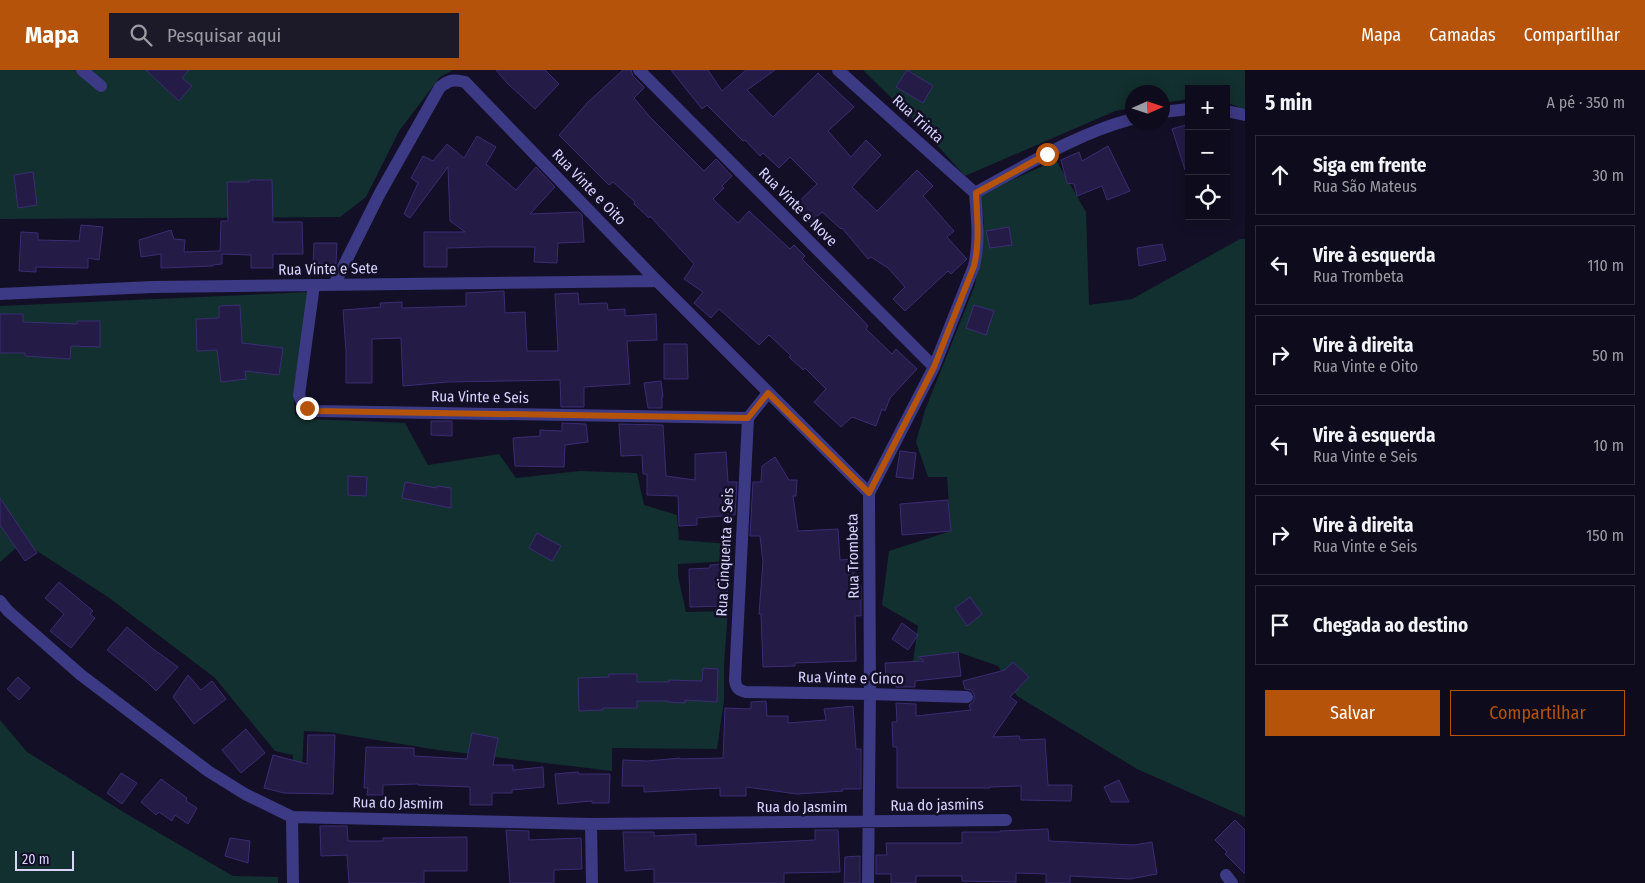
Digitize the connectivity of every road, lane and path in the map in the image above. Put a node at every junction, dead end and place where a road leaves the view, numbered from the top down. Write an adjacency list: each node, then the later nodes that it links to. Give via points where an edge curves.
1 (82, 70): 4 (street)
2 (639, 70): 15 (street, Rua Vinte e Nove)
3 (838, 70): 10 (street, Rua Trinta)
4 (101, 86)
5 (1185, 109): 6 (street)
6 (1170, 111)
7 (1230, 112): 8 (street)
8 (1245, 114)
9 (1125, 121): 10 (street, via 1047,154)
10 (976, 193): 15 (street, Rua Trombeta, via 978,234 974,266)
11 (657, 281): 13 (street, Rua Vinte e Sete); 13 (street, Rua Vinte e Oito, via 465,82 448,80 440,87 380,193); 16 (street, Rua Vinte e Oito)
12 (314, 285): 13 (street, Rua Vinte e Sete); 14 (street, Rua Vinte e Sete, via 152,287); 17 (street, Rua Vinte e Seis, via 299,395 307,408 315,411)
13 (334, 285)
14 (0, 294)
15 (934, 367): 18 (street, Rua Trombeta)
16 (768, 393): 17 (street); 18 (street, Rua Vinte e Oito)
17 (748, 418): 20 (street, Rua Cinquenta e Seis)
18 (869, 493): 21 (street, Rua Trombeta)
19 (0, 601): 23 (street, Rua do Jasmim, via 81,675 208,771)
20 (736, 687): 21 (street, Rua Vinte e Cinco, via 746,692)
21 (870, 694): 22 (street, Rua Vinte e Cinco); 25 (street, Rua Trombeta)
22 (967, 697)
23 (292, 817): 26 (street, Rua do Jasmim); 27 (street)
24 (1006, 820): 25 (street, Rua do jasmins)
25 (868, 822): 26 (street, Rua do Jasmim); 29 (street, Rua Trombeta)
26 (591, 824): 28 (street)
27 (293, 883)
28 (592, 883)
29 (868, 883)

